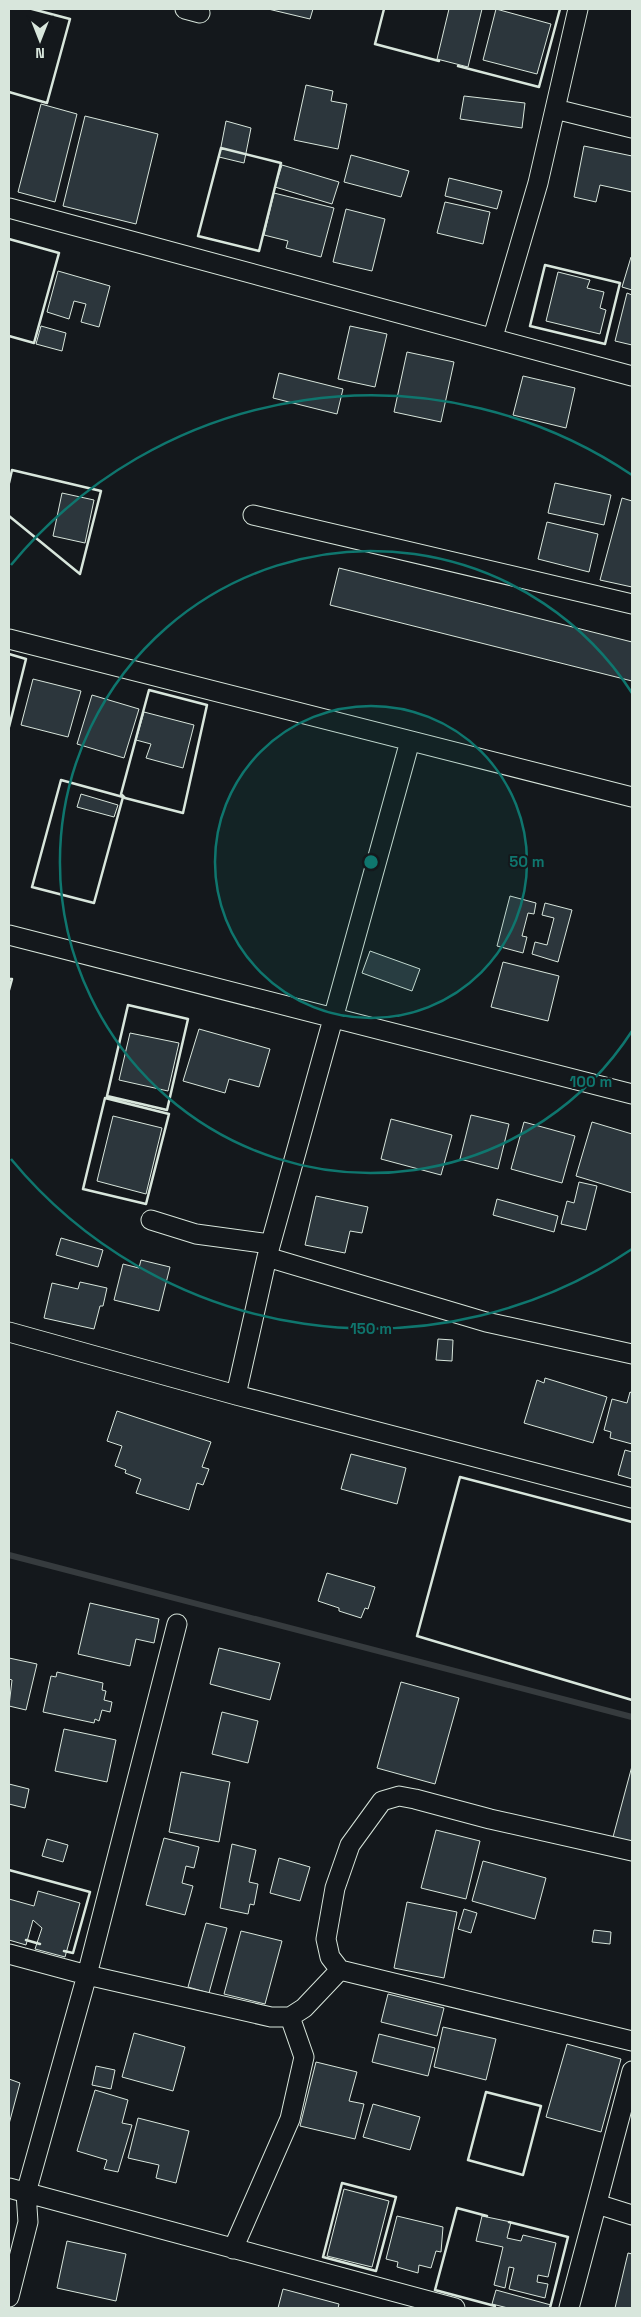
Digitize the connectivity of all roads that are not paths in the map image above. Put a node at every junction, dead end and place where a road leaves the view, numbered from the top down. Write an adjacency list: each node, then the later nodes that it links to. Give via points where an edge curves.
1 (578, 9): 2 (street)
2 (555, 109): 3 (street); 5 (street, via 538,183)
3 (632, 128)
4 (9, 208): 5 (street)
5 (493, 337): 6 (street)
6 (632, 376)
7 (253, 515): 8 (street)
8 (632, 604)
9 (9, 639): 10 (street)
10 (410, 740): 11 (street); 13 (street)
11 (632, 797)
12 (9, 935): 13 (street)
13 (331, 1019): 14 (street); 16 (street)
14 (632, 1094)
15 (151, 1220): 16 (street)
16 (268, 1250): 18 (street, via 486,1322); 19 (street)
17 (9, 1334): 19 (street)
18 (632, 1354)
19 (236, 1395): 20 (street)
20 (632, 1498)
21 (177, 1624): 25 (street)
22 (632, 1851): 24 (street, via 399,1796 382,1801 350,1845 335,1888 326,1939 330,1957)
23 (9, 1954): 25 (street)
24 (340, 1970): 26 (street, via 304,2008); 27 (street)
25 (87, 1975): 26 (street, via 271,2017); 29 (street)
26 (290, 2017): 32 (street, via 304,2057 290,2120)
27 (632, 2041)
28 (632, 2072): 30 (street)
29 (18, 2191): 32 (street); 33 (street, via 28,2222)
30 (597, 2204): 31 (street); 35 (street)
31 (632, 2215)
32 (233, 2249): 34 (street)
33 (9, 2297)
34 (455, 2308)
35 (570, 2308)

